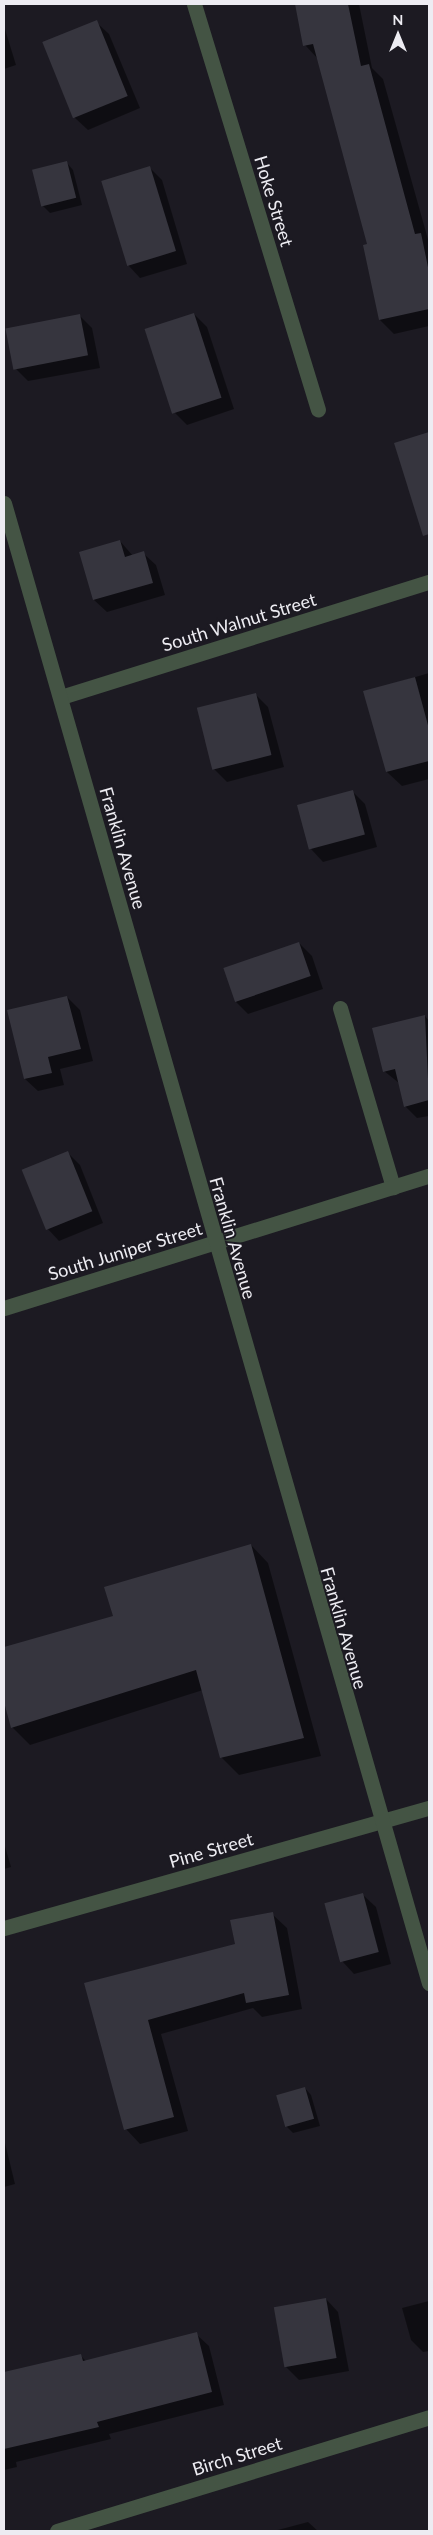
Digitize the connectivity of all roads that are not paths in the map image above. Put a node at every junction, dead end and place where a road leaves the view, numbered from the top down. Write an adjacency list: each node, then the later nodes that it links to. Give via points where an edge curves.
1 (194, 4): 2 (street, Hoke Street)
2 (318, 409)
3 (4, 503): 4 (street, Franklin Avenue)
4 (9, 539): 6 (street, Franklin Avenue)
5 (429, 582): 6 (street, South Walnut Street)
6 (60, 697): 10 (street, Franklin Avenue)
7 (340, 1008): 9 (street)
8 (429, 1176): 9 (street, South Juniper Street)
9 (393, 1187): 10 (street, South Juniper Street)
10 (215, 1244): 11 (street, South Juniper Street); 13 (street, Franklin Avenue)
11 (4, 1308)
12 (429, 1808): 13 (street, Pine Street)
13 (380, 1822): 14 (street, Pine Street); 15 (street, Franklin Avenue)
14 (4, 1928)
15 (429, 1983)
16 (429, 2417): 17 (street, Birch Street)
17 (56, 2531)

